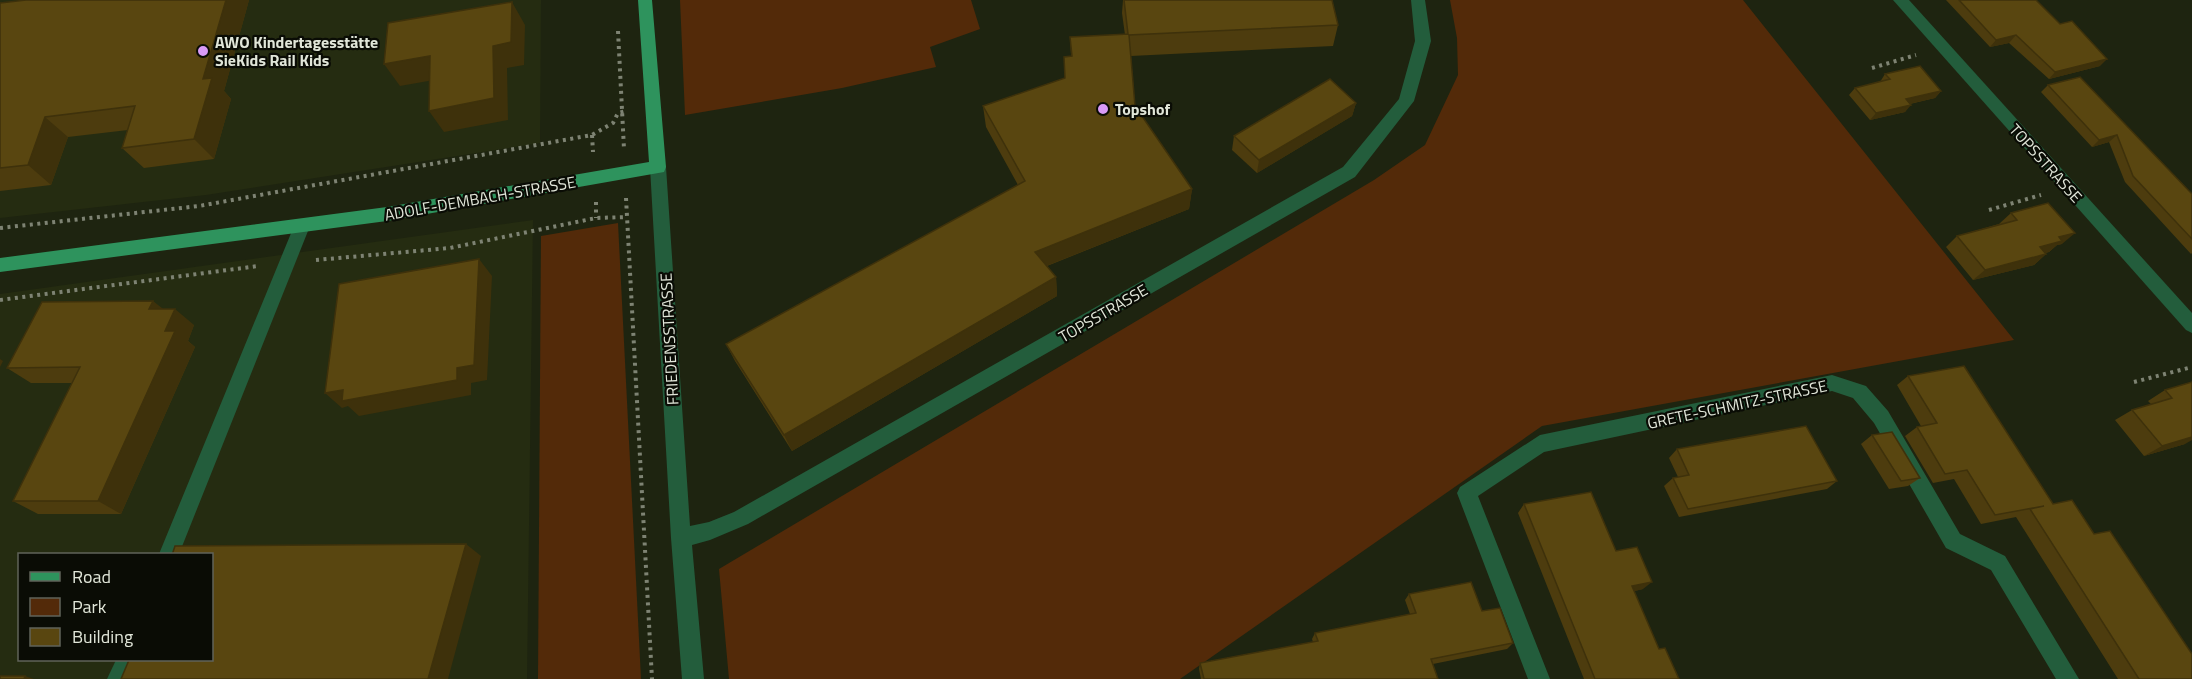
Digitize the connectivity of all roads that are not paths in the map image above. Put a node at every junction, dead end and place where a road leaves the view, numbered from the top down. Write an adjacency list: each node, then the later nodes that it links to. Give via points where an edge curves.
1 (645, 0): 4 (main road, FRIEDENSSTRASSE)
2 (1418, 0): 8 (street, TOPSSTRASSE, via 1423,41 1406,100 1350,172 741,518)
3 (1900, 0): 7 (street, TOPSSTRASSE)
4 (658, 167): 5 (main road, ADOLF-DEMBACH-STRASSE); 8 (street, FRIEDENSSTRASSE)
5 (302, 226): 6 (main road, ADOLF-DEMBACH-STRASSE); 9 (street)
6 (0, 265)
7 (2192, 325)
8 (681, 538): 12 (street, FRIEDENSSTRASSE)
9 (170, 553)
10 (126, 661): 11 (street)
11 (118, 679)
12 (693, 679)
13 (1539, 679): 14 (street, GRETE-SCHMITZ-STRASSE, via 1467,494 1540,444 1832,383 1859,392 1881,417 1953,540 1998,563)
14 (2068, 679)

